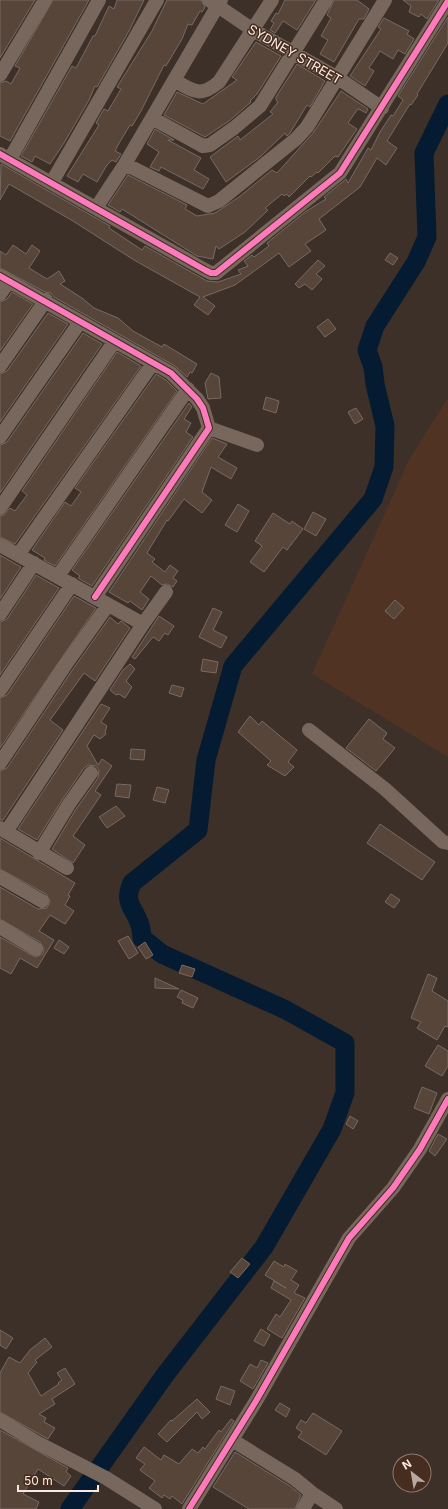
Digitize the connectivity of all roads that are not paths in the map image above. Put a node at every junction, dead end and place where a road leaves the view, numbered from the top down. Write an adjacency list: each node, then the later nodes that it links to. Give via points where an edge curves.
1 (45, 0): 11 (street)
2 (99, 0): 16 (street)
3 (157, 0): 18 (street)
4 (272, 0): 9 (street)
5 (326, 0): 10 (street)
6 (385, 0): 12 (street)
7 (448, 1): 14 (street)
8 (216, 2): 9 (street, SYDNEY STREET); 13 (street)
9 (253, 30): 10 (street, SYDNEY STREET); 13 (street, via 219,82 211,88 204,92 196,92)
10 (295, 52): 12 (street, SYDNEY STREET); 15 (street, via 260,106 210,145 203,146)
11 (0, 75)
12 (338, 78): 14 (street, SYDNEY STREET); 17 (street, via 307,127 296,138 220,201 208,206)
13 (174, 80): 15 (street)
14 (382, 108): 19 (street, via 336,178 216,273 205,270)
15 (152, 118): 17 (street)
16 (5, 156): 18 (street)
17 (125, 164): 19 (street)
18 (52, 182): 19 (street)
19 (96, 208)
20 (4, 278): 21 (street); 22 (street)
21 (0, 294)
22 (46, 300): 23 (street); 26 (street)
23 (80, 322): 24 (street); 29 (street)
24 (114, 342): 25 (street); 31 (street)
25 (153, 363): 27 (street); 33 (street)
26 (0, 366)
27 (188, 389): 28 (street, via 203,408); 35 (street)
28 (209, 428): 30 (street); 38 (street)
29 (0, 437)
30 (256, 445)
31 (0, 508)
32 (0, 545): 33 (street)
33 (18, 555): 34 (street)
34 (34, 563): 35 (street); 40 (street)
35 (58, 576): 36 (street)
36 (72, 584): 38 (street); 42 (street)
37 (166, 592): 41 (street)
38 (95, 597): 39 (street)
39 (108, 606): 41 (street); 44 (street)
40 (0, 614)
41 (143, 624): 46 (street)
42 (0, 690)
43 (310, 730): 47 (street, via 385,789 443,842)
44 (0, 764)
45 (91, 773): 48 (street)
46 (3, 830): 48 (street)
47 (448, 843)
48 (39, 854): 49 (street)
49 (66, 868)
50 (0, 877): 51 (street)
51 (42, 901)
52 (0, 926): 53 (street)
53 (36, 949)
54 (447, 1101): 56 (street, via 420,1149 393,1188 349,1238)
55 (0, 1420): 58 (street, via 38,1443 84,1465)
56 (232, 1440): 57 (street, via 295,1479); 59 (street)
57 (312, 1493): 60 (street); 61 (street)
58 (155, 1509)
59 (189, 1509)
60 (303, 1509)
61 (336, 1509)

